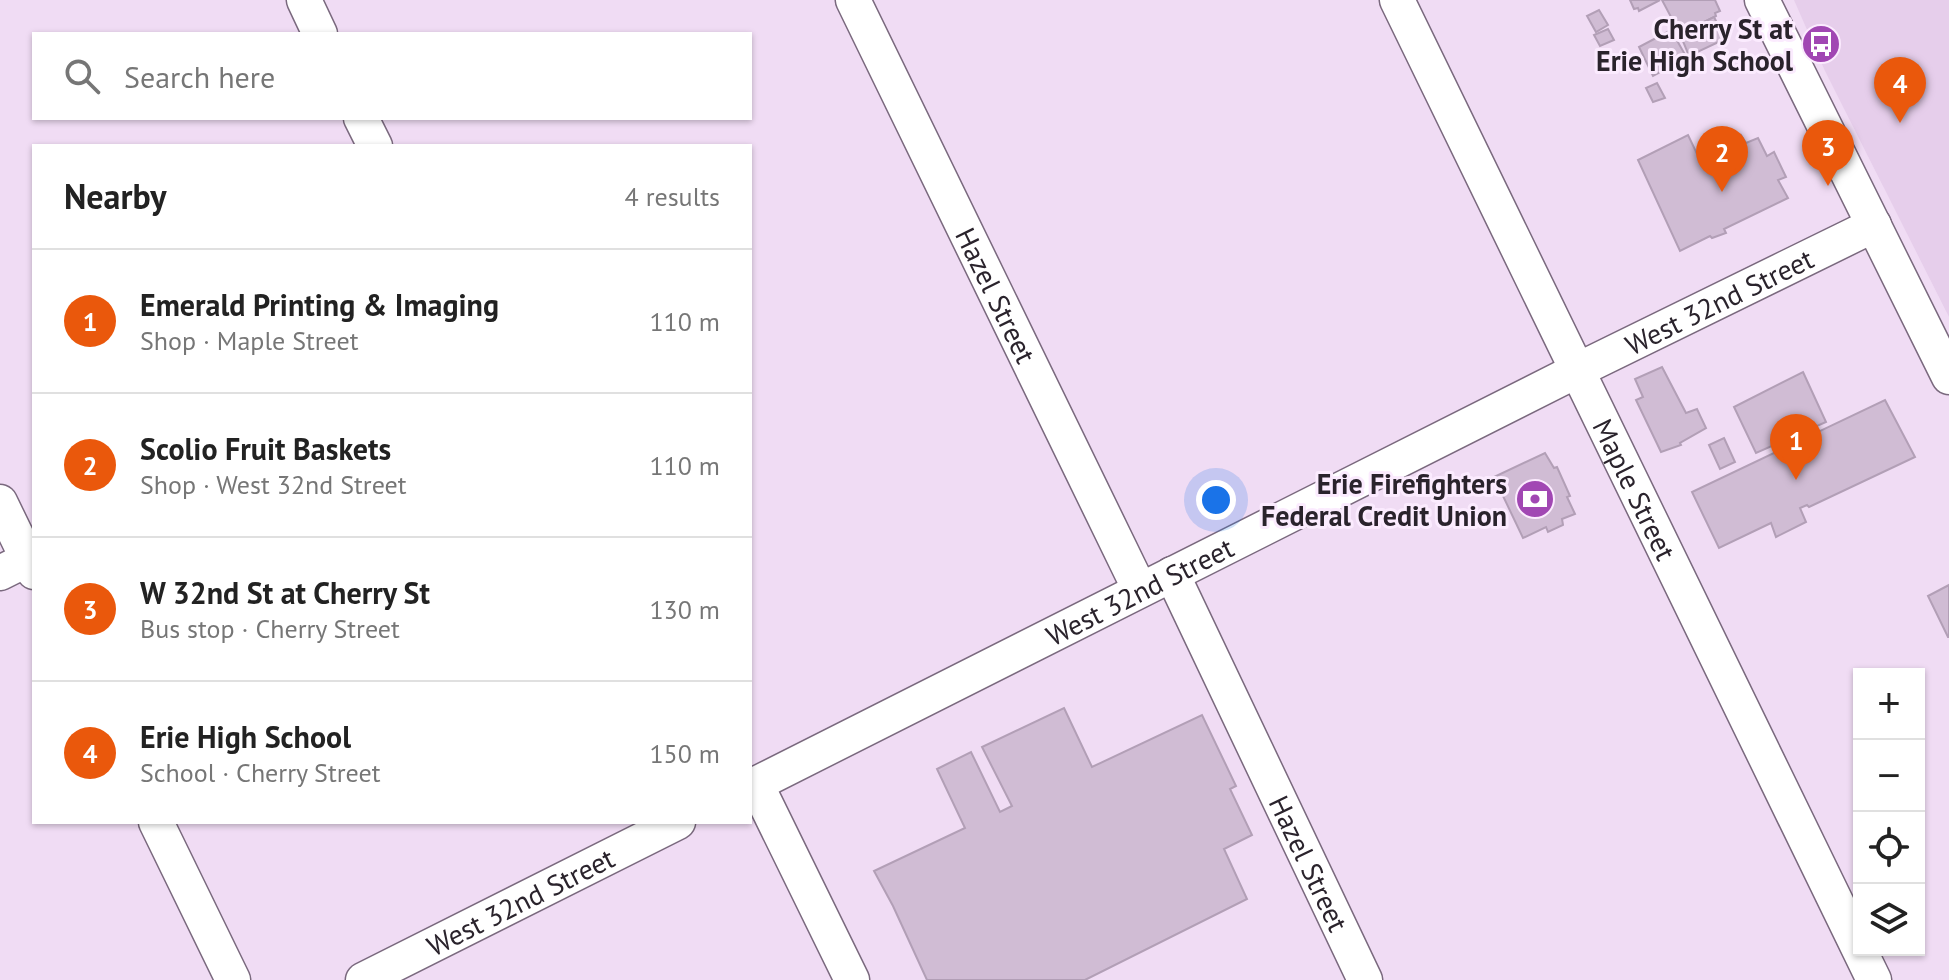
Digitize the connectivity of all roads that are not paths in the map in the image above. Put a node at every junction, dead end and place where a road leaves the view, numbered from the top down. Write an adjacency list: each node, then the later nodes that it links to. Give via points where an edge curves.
1 (304, 0): 5 (street)
2 (853, 0): 14 (street, Hazel Street)
3 (1397, 0): 9 (street, Maple Street)
4 (1762, 0): 8 (street)
5 (319, 32)
6 (362, 120): 7 (street)
7 (374, 144)
8 (1874, 225): 9 (street, West 32nd Street); 10 (street)
9 (1576, 371): 13 (street, West 32nd Street); 22 (street, Maple Street)
10 (1949, 377)
11 (0, 502): 12 (street)
12 (21, 568)
13 (1172, 574): 14 (street, West 32nd Street); 21 (street, Hazel Street)
14 (1140, 590): 15 (street, West 32nd Street)
15 (753, 786): 20 (street)
16 (157, 824): 18 (street)
17 (674, 824): 19 (street, West 32nd Street)
18 (233, 980)
19 (363, 980)
20 (852, 980)
21 (1365, 980)
22 (1874, 980)

